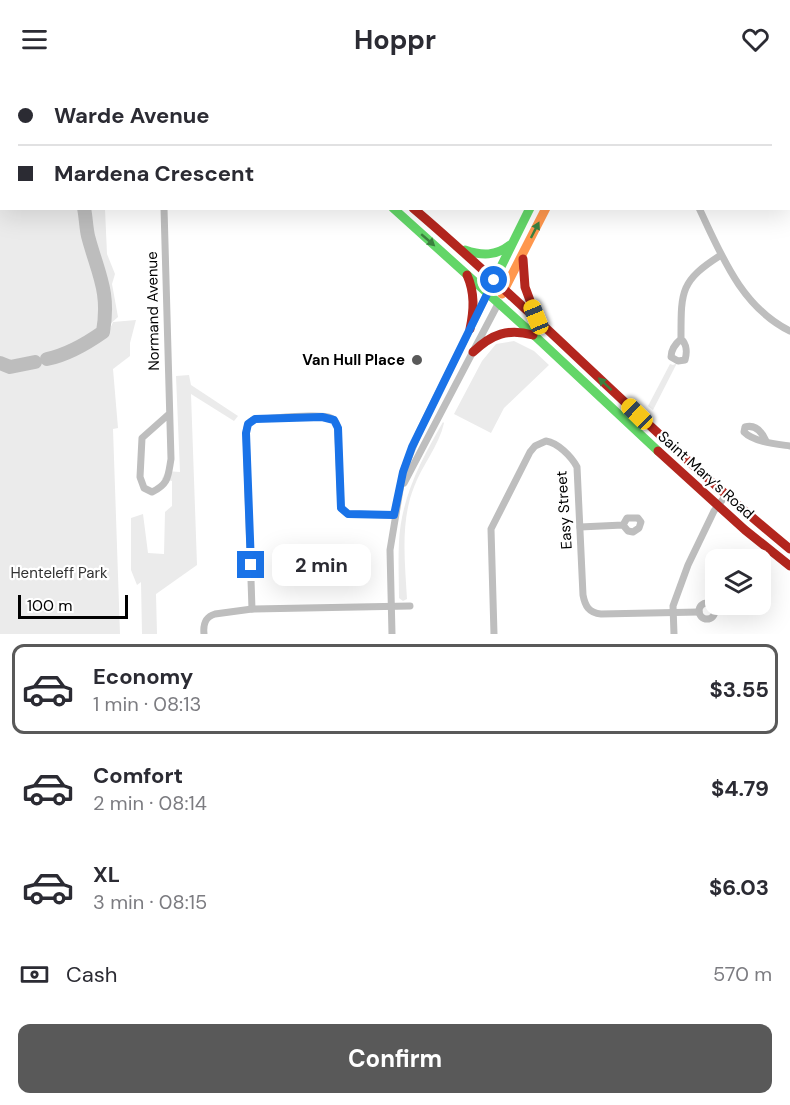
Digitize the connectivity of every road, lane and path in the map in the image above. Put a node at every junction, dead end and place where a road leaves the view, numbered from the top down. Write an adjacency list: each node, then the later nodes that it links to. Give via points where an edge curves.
1 (164, 210): 24 (street, Normand Avenue)
2 (395, 210): 11 (main road, Saint Mary’s Road, one-way to 11)
3 (415, 210): 8 (main road, Saint Mary’s Road)
4 (529, 210): 7 (main road)
5 (545, 210): 9 (main road, one-way to 5)
6 (700, 210): 10 (street)
7 (514, 241): 8 (main road, via 504,250 488,255); 12 (main road)
8 (459, 248): 12 (main road, Saint Mary’s Road)
9 (524, 252): 13 (main road); 16 (main road, via 523,282)
10 (721, 255): 18 (street, via 747,296); 20 (street, via 696,272 687,285 682,302)
11 (464, 270): 14 (main road, Saint Mary’s Road); 17 (main road, via 473,299)
12 (494, 280): 13 (main road, Saint Mary’s Road); 14 (main road)
13 (505, 289): 15 (main road); 16 (main road, Saint Mary’s Road)
14 (488, 292): 15 (main road, Saint Mary’s Road); 17 (street)
15 (498, 302): 19 (main road, Saint Mary’s Road); 21 (street)
16 (536, 317): 28 (main road, Saint Mary’s Road, one-way to 16)
17 (470, 329): 22 (street)
18 (790, 331)
19 (536, 337): 21 (main road, via 516,331 497,333); 29 (main road, Saint Mary’s Road)
20 (681, 339)
21 (473, 352): 23 (street)
22 (444, 380): 23 (street); 27 (street, via 407,459)
23 (454, 389): 27 (street)
24 (169, 414): 24 (street, Normand Avenue, via 142,438 140,477 144,488 152,492 168,478)
25 (766, 441): 26 (street)
26 (790, 446)
27 (399, 493): 30 (street)
28 (726, 495): 29 (street); 33 (main road, Saint Mary’s Road)
29 (717, 506): 34 (main road, Saint Mary’s Road); 38 (street, via 688,565)
30 (394, 515): 36 (street); 37 (street, via 348,514 341,508 338,428 334,420 322,417 251,421 246,433)
31 (623, 525): 32 (street)
32 (580, 527): 38 (street, Easy Street, via 584,603 591,612); 42 (street, Easy Street, via 575,463 555,444 540,442 530,452 491,529)
33 (790, 549)
34 (790, 566)
35 (410, 606): 36 (street)
36 (391, 608): 37 (street); 41 (street)
37 (252, 609): 40 (street, via 209,616)
38 (672, 612): 39 (street); 43 (street)
39 (699, 612)
40 (204, 634)
41 (392, 634)
42 (494, 634)
43 (674, 634)

